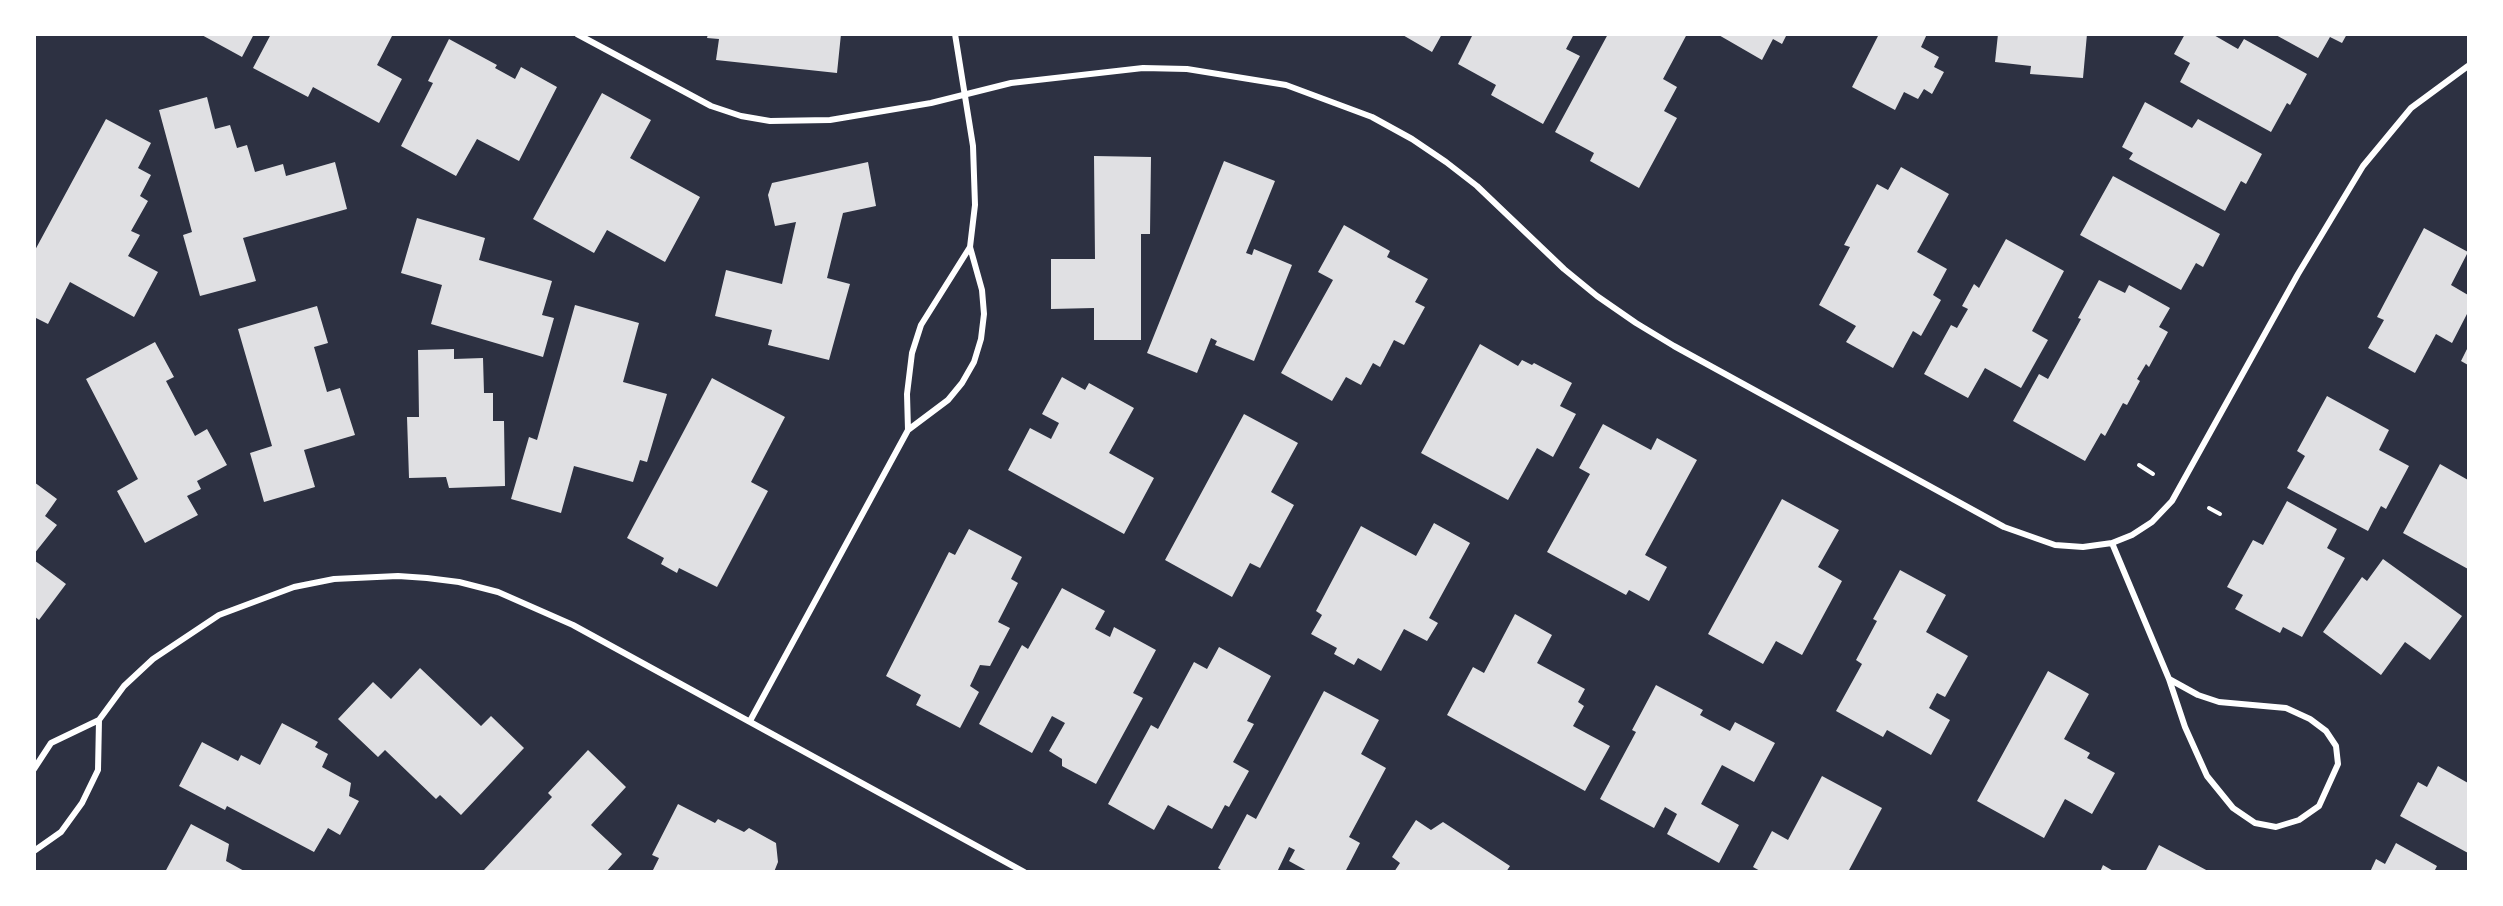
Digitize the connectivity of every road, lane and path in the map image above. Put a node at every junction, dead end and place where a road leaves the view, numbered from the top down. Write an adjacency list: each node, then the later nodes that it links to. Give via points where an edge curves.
1 (577, 34): 4 (street, via 711,106 770,121 830,120)
2 (955, 34): 4 (street)
3 (2469, 66): 11 (street, via 2411,108 2363,166 2172,501 2152,522)
4 (965, 94): 5 (street, via 973,146 975,205); 11 (street, via 1011,83 1143,68 1187,69 1286,85 1372,117 1446,162 1597,296 1674,346 2011,530 2055,545)
5 (970, 247): 6 (street, via 921,325 912,353); 6 (street, via 984,314 974,362 948,400)
6 (908, 430): 14 (street)
7 (2139, 465): 8 (path)
8 (2153, 474)
9 (2209, 508): 10 (path)
10 (2220, 514)
11 (2112, 543): 12 (street)
12 (2169, 679): 12 (street, via 2219,702 2286,708 2326,731 2336,746 2338,764 2319,806 2299,820 2276,826 2255,823 2233,808 2207,776)
13 (99, 720): 14 (street, via 124,686 153,659 219,615 294,588 334,579 398,576 459,582 498,592 536,608); 15 (street, via 51,743); 16 (street, via 98,770 82,803 61,832)
14 (750, 722): 17 (street)
15 (34, 769)
16 (34, 851)
17 (1024, 872)

